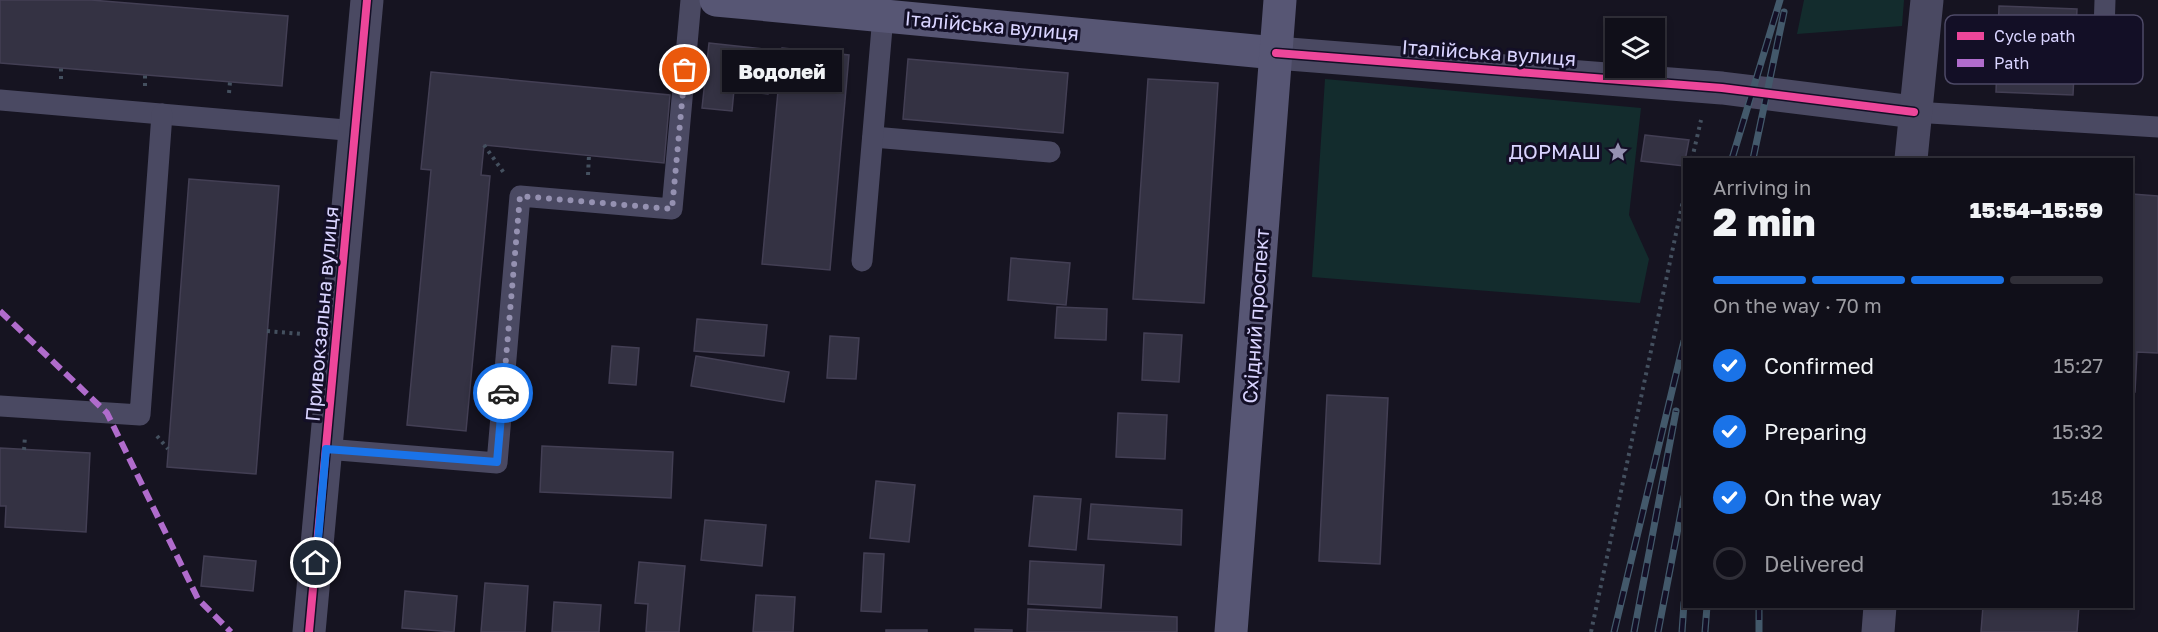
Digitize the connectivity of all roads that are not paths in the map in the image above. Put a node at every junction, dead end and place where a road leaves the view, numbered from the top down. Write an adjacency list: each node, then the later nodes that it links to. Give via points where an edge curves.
1 (367, 0): 14 (street, Привокзальна вулиця)
2 (691, 0): 20 (lane, via 672,209 520,196 497,462)
3 (716, 0): 8 (main road, Італійська вулиця)
4 (1280, 0): 9 (main road, Східний проспект)
5 (1927, 0): 11 (street)
6 (2105, 0): 7 (lane)
7 (2105, 15)
8 (883, 16): 9 (main road, Італійська вулиця); 15 (lane)
9 (1276, 53): 11 (street, Італійська вулиця, via 1722,88); 23 (main road, Східний проспект)
10 (0, 100): 12 (lane)
11 (1914, 112): 13 (lane); 17 (street)
12 (162, 114): 14 (lane); 19 (lane, via 140,415)
13 (2158, 127)
14 (357, 130): 20 (street, Привокзальна вулиця)
15 (873, 137): 16 (lane); 18 (lane)
16 (1050, 152)
17 (1911, 158)
18 (862, 261)
19 (0, 406)
20 (326, 449): 22 (street, Привокзальна вулиця)
21 (1880, 608): 24 (street)
22 (309, 632)
23 (1232, 632)
24 (1878, 632)

